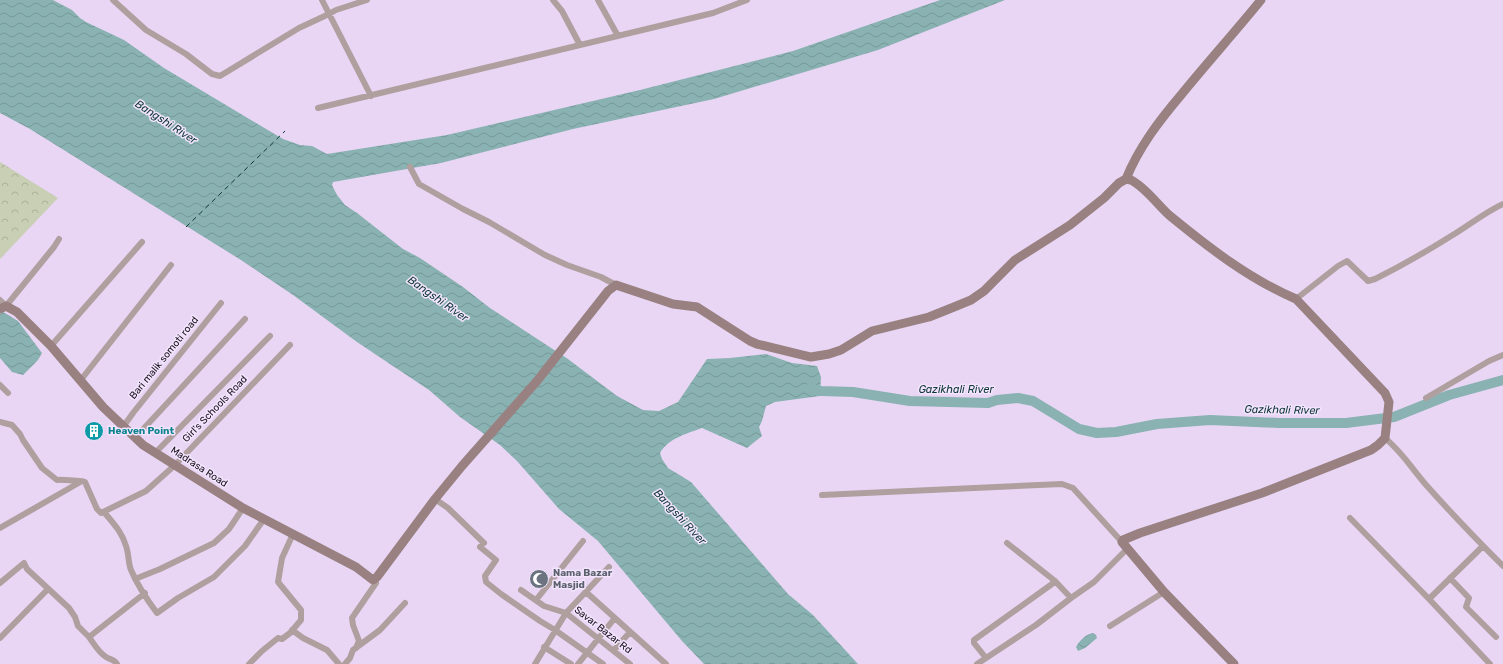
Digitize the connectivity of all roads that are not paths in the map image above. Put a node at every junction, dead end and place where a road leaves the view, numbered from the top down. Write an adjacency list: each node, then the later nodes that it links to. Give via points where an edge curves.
1 (113, 0): 8 (street, via 146,30 186,54 212,74 220,76 299,28)
2 (322, 0): 8 (street)
3 (367, 0): 8 (street)
4 (553, 0): 10 (street, via 562,11)
5 (598, 0): 9 (street)
6 (747, 0): 9 (street, via 713,13)
7 (1261, 0): 14 (street, via 1152,132)
8 (329, 14): 11 (street)
9 (618, 36): 10 (street)
10 (580, 45): 11 (street)
11 (371, 96): 12 (street)
12 (318, 108)
13 (410, 167): 19 (street, via 419,184 567,266 601,277)
14 (1126, 179): 19 (street, via 1070,225 1015,260 984,291 971,300 929,317 872,331 841,350 811,358 750,341 697,307 673,304); 20 (street, via 1134,181 1217,253 1278,291)
15 (1503, 204): 20 (street, via 1375,279 1368,281 1347,261)
16 (59, 239): 22 (street)
17 (142, 242): 26 (street)
18 (171, 265): 28 (street)
19 (616, 285): 40 (street, via 608,291 537,381)
20 (1296, 299): 34 (street, via 1385,393 1389,402)
21 (221, 303): 33 (street, Bari malik somoti road)
22 (2, 305): 26 (street, Madrasa Road, via 17,312)
23 (245, 319): 35 (street)
24 (270, 336): 36 (street)
25 (290, 345): 37 (street, Girl's Schools Road)
26 (51, 346): 28 (street, Madrasa Road)
27 (1503, 355): 31 (street)
28 (80, 380): 33 (street, Madrasa Road)
29 (0, 385): 30 (street)
30 (8, 393)
31 (1426, 398)
32 (0, 422): 38 (street, via 12,425 42,468 56,480)
33 (123, 427): 35 (street, Madrasa Road)
34 (1385, 434): 49 (street, via 1378,445 1370,450 1262,493 1126,538); 50 (street)
35 (135, 438): 36 (street, Madrasa Road)
36 (156, 452): 37 (street, Madrasa Road)
37 (175, 466): 41 (street, Madrasa Road); 42 (street, Girl's Schools Road, via 146,491)
38 (82, 481): 42 (street, via 85,482 97,509 101,513); 45 (street)
39 (822, 496): 49 (street, via 1062,484 1073,488)
40 (435, 499): 55 (street); 71 (street, via 448,508 496,560 485,576 486,582)
41 (243, 508): 44 (street, Madrasa Road); 54 (street, via 229,529 214,543 160,570)
42 (104, 512): 54 (street, via 122,536)
43 (1350, 518): 64 (street)
44 (264, 519): 46 (street, Madrasa Road); 62 (street, via 245,546 214,577 157,613)
45 (0, 528)
46 (293, 534): 55 (street, Madrasa Road, via 356,567); 70 (street, via 282,558 278,582 301,610 301,620)
47 (583, 541): 65 (street)
48 (1007, 543): 56 (street)
49 (1125, 546): 61 (street); 63 (street, via 1094,582)
50 (1483, 546): 51 (street); 53 (street)
51 (1503, 566)
52 (609, 567): 60 (street)
53 (1450, 578): 64 (street); 74 (street, via 1469,598 1466,607)
54 (135, 579): 62 (street)
55 (374, 581): 78 (street, via 352,618 359,641)
56 (1055, 581): 63 (street); 81 (street, via 974,640)
57 (0, 583): 58 (street, via 24,563)
58 (48, 589): 73 (street, via 68,608 78,626); 75 (street)
59 (521, 590): 65 (street, Savar Bazar Rd)
60 (586, 592): 67 (street); 68 (street)
61 (1164, 592): 69 (street); 93 (street)
62 (144, 593): 73 (street)
63 (1071, 598): 81 (street)
64 (1429, 599): 94 (street)
65 (536, 600): 67 (street, Savar Bazar Rd, via 544,606)
66 (405, 603): 78 (street, via 380,630)
67 (566, 613): 71 (street); 76 (street, Savar Bazar Rd)
68 (614, 619): 72 (street); 76 (street)
69 (1110, 626)
70 (292, 630): 85 (street, via 282,639 278,638); 86 (street, via 327,650)
71 (555, 630): 77 (street); 80 (street)
72 (630, 632): 79 (street); 83 (street)
73 (89, 637): 84 (street, via 98,650)
74 (1496, 637)
75 (0, 638)
76 (598, 638): 79 (street, Savar Bazar Rd); 80 (street)
77 (544, 647): 87 (street); 88 (street)
78 (356, 649): 82 (street, via 351,653)
79 (614, 650): 91 (street, Savar Bazar Rd)
80 (587, 652): 89 (street); 90 (street)
81 (986, 658): 92 (street)
82 (347, 663)
83 (661, 663)
84 (117, 664)
85 (249, 664)
86 (339, 664)
87 (536, 664)
88 (571, 664)
89 (578, 664)
90 (603, 664)
91 (630, 664)
92 (977, 664)
93 (1234, 664)
94 (1490, 664)

